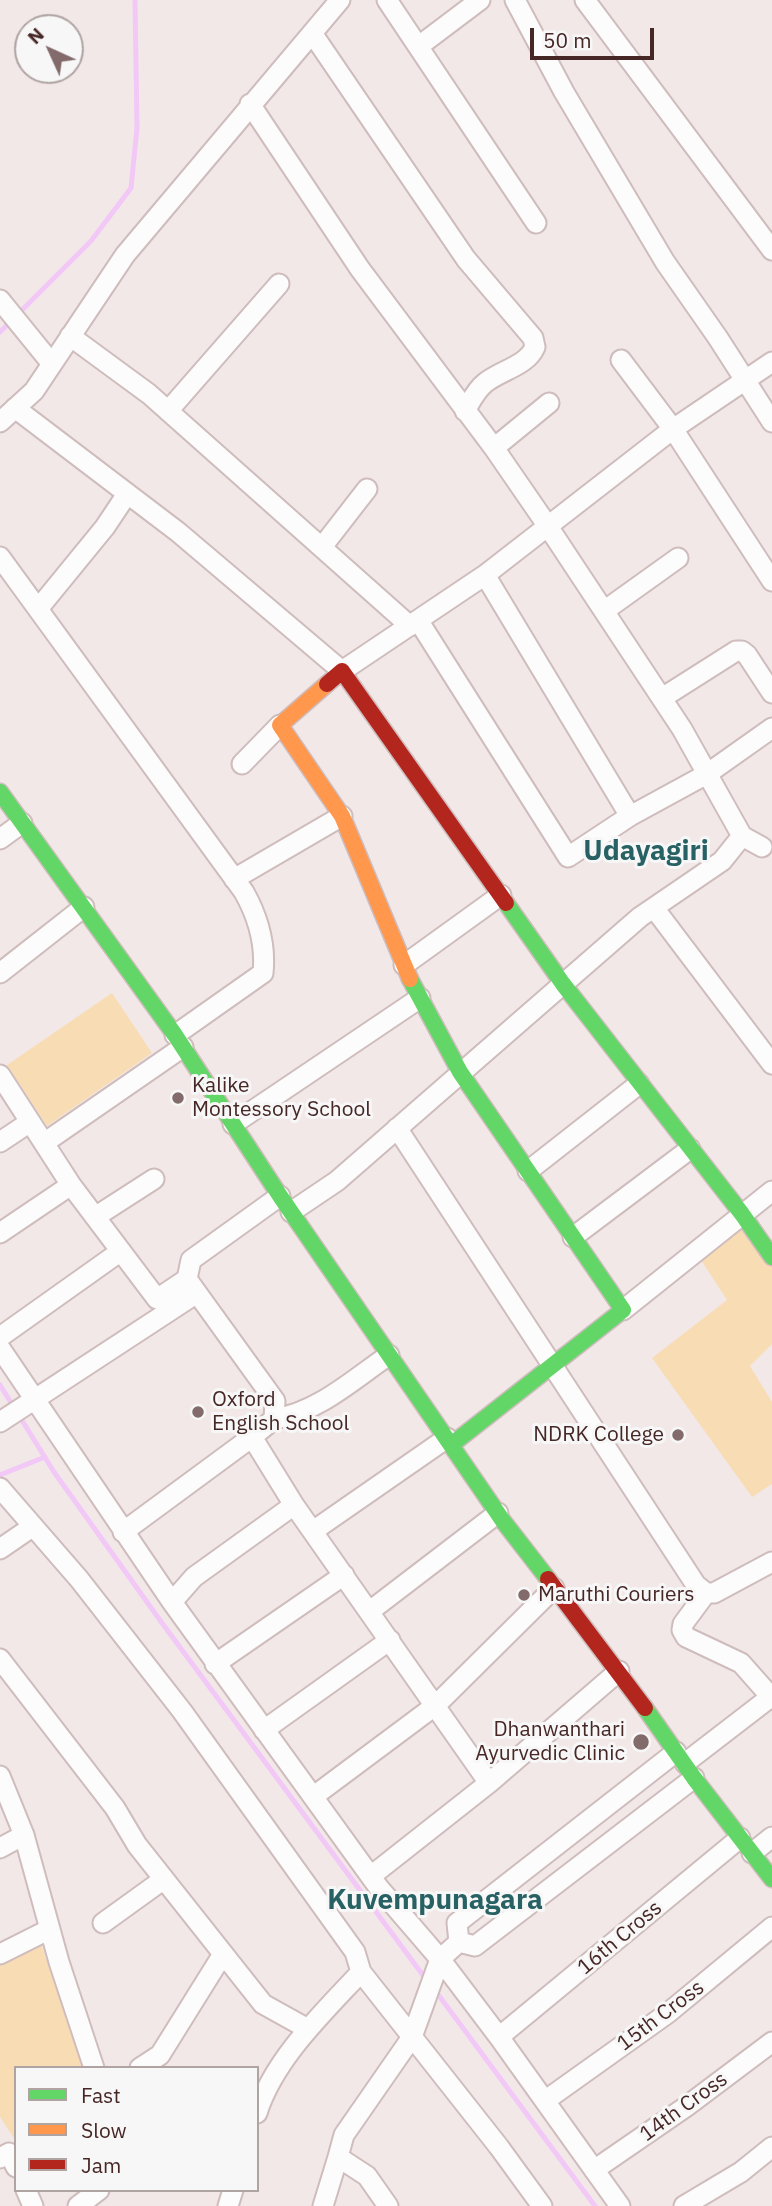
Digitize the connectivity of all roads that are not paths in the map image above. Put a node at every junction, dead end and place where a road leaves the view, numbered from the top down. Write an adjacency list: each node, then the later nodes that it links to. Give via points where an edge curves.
1 (340, 0): 6 (street)
2 (387, 0): 7 (street)
3 (480, 0): 7 (street)
4 (514, 0): 17 (street, via 665,262)
5 (585, 0): 10 (street)
6 (312, 33): 8 (street); 21 (street, via 466,259 533,338 536,347 531,356 477,389)
7 (419, 46): 9 (street)
8 (250, 104): 13 (street, via 124,255); 21 (street, via 360,269)
9 (536, 223)
10 (772, 250)
11 (279, 284): 20 (street)
12 (3, 304): 16 (street)
13 (70, 336): 16 (street); 20 (street)
14 (621, 360): 24 (street)
15 (772, 362): 17 (street)
16 (52, 364): 19 (street, via 34,391)
17 (745, 381): 23 (street); 24 (street)
18 (549, 403): 25 (street)
19 (15, 408): 22 (street); 27 (street)
20 (168, 411): 29 (street)
21 (465, 411): 25 (street)
22 (0, 422)
23 (772, 422)
24 (673, 429): 28 (street); 33 (street)
25 (494, 448): 28 (street)
26 (367, 489): 29 (street)
27 (127, 494): 34 (street); 37 (street)
28 (547, 525): 32 (street); 35 (street)
29 (321, 547): 36 (street)
30 (0, 557): 34 (street)
31 (678, 558): 35 (street)
32 (485, 575): 36 (street); 46 (street)
33 (772, 581)
34 (38, 609): 51 (street)
35 (604, 611): 39 (street)
36 (414, 623): 37 (street); 46 (street, via 568,857)
37 (342, 671): 40 (street); 52 (street)
38 (772, 693): 39 (street, via 747,655 736,651)
39 (662, 698): 43 (street)
40 (280, 725): 42 (street); 45 (street)
41 (772, 728): 43 (street)
42 (242, 764)
43 (707, 774): 46 (street); 48 (street)
44 (0, 792): 47 (street)
45 (342, 816): 51 (street); 55 (street)
46 (630, 816)
47 (22, 823): 49 (street); 53 (street)
48 (742, 836): 50 (street); 54 (street, via 722,861)
49 (0, 839)
50 (769, 849)
51 (234, 879): 59 (street, via 254,909 265,957 263,973)
52 (500, 895): 55 (street); 57 (street)
53 (84, 907): 56 (street); 59 (street)
54 (654, 908): 57 (street); 60 (street)
55 (404, 965): 58 (street)
56 (0, 973)
57 (563, 984): 61 (street); 63 (street)
58 (420, 998): 61 (street); 65 (street)
59 (179, 1041): 65 (street); 68 (street)
60 (772, 1064)
61 (460, 1072): 66 (street); 70 (street)
62 (0, 1075): 64 (street)
63 (639, 1084): 69 (street); 70 (street)
64 (30, 1122): 67 (street); 68 (street)
65 (233, 1124): 74 (street)
66 (397, 1128): 75 (street, via 337,1181); 87 (street)
67 (0, 1142)
68 (44, 1143): 72 (street)
69 (690, 1149): 76 (street); 79 (street)
70 (528, 1171): 79 (street)
71 (154, 1179): 77 (street)
72 (71, 1185): 77 (street); 78 (street)
73 (772, 1192): 76 (street)
74 (280, 1196): 75 (street); 82 (street, via 191,1260)
75 (291, 1213): 86 (street)
76 (742, 1214): 81 (street); 83 (street)
77 (95, 1217): 80 (street)
78 (0, 1233)
79 (573, 1237): 83 (street)
80 (121, 1251): 82 (street, via 157,1299); 84 (street)
81 (772, 1257)
82 (192, 1286): 88 (street); 89 (street, via 275,1401)
83 (623, 1310): 87 (street)
84 (0, 1337)
85 (0, 1348): 88 (street)
86 (389, 1355): 89 (street, via 310,1408); 91 (street)
87 (553, 1365): 91 (street); 102 (street, via 696,1585)
88 (17, 1411): 97 (street)
89 (274, 1419): 90 (street)
90 (252, 1437): 93 (street); 97 (street)
91 (449, 1442): 94 (street); 96 (street)
92 (0, 1488): 95 (street)
93 (294, 1505): 96 (street); 103 (street, via 194,1577)
94 (498, 1513): 101 (street); 104 (street)
95 (32, 1527): 98 (street); 130 (street, via 79,1579 182,1711 355,1952)
96 (313, 1531): 100 (street)
97 (123, 1532): 103 (street)
98 (0, 1549)
99 (772, 1562): 102 (street)
100 (344, 1575): 104 (street); 107 (street)
101 (554, 1588): 108 (street); 110 (street)
102 (706, 1593): 109 (street, via 683,1625 686,1637 741,1663)
103 (172, 1602): 107 (street)
104 (370, 1611): 105 (street)
105 (390, 1640): 110 (street); 111 (street)
106 (0, 1659): 121 (street)
107 (215, 1664): 111 (street)
108 (619, 1671): 112 (street); 114 (street)
109 (771, 1696): 112 (street)
110 (436, 1705): 114 (street); 115 (street)
111 (264, 1730): 115 (street)
112 (685, 1764): 118 (street); 126 (street, via 475,1946); 126 (street, via 457,1923)
113 (0, 1776): 116 (street)
114 (489, 1783): 120 (street)
115 (314, 1796): 120 (street)
116 (24, 1835): 119 (street); 125 (street)
117 (772, 1837): 118 (street, 16th Cross)
118 (746, 1845): 122 (street); 133 (street, 16th Cross)
119 (0, 1848)
120 (371, 1876): 129 (street)
121 (164, 1879): 123 (street); 128 (street)
122 (772, 1879)
123 (103, 1923)
124 (772, 1927): 137 (street, 15th Cross, via 668,2013)
125 (50, 1929): 127 (street); 135 (street)
126 (459, 1942): 129 (street)
127 (0, 1954)
128 (223, 1954): 131 (street, via 263,2004); 136 (street, via 160,2054)
129 (438, 1965): 132 (street); 133 (street)
130 (361, 1972): 131 (street); 132 (street)
131 (307, 2029): 138 (street, via 263,2093)
132 (415, 2029): 140 (street, via 344,2135); 146 (street)
133 (499, 2037): 137 (street)
134 (772, 2042): 141 (street, 14th Cross)
135 (93, 2066)
136 (143, 2066)
137 (546, 2100): 141 (street)
138 (259, 2106)
139 (772, 2147): 148 (street, via 741,2172)
140 (338, 2157): 144 (street); 145 (street, via 367,2176)
141 (594, 2170): 147 (street)
142 (96, 2192): 143 (street)
143 (78, 2206)
144 (323, 2206)
145 (388, 2206)
146 (542, 2206)
147 (620, 2206)
148 (684, 2206)

